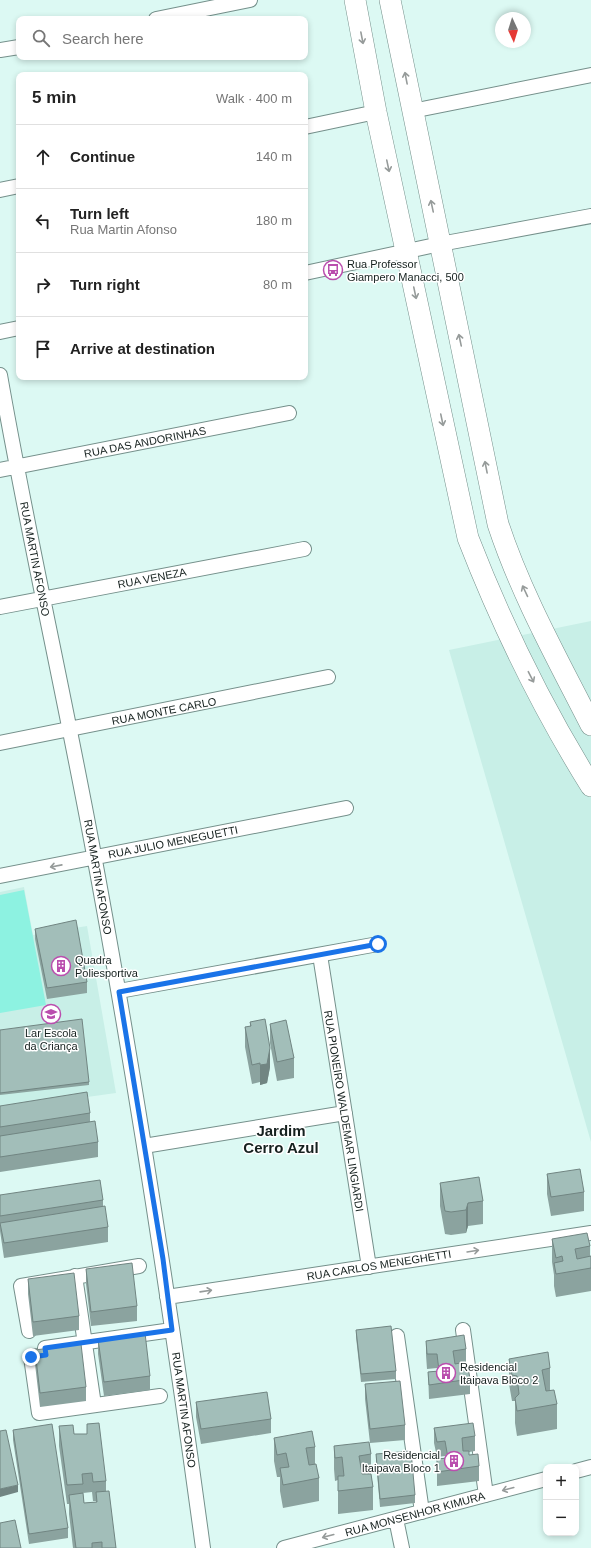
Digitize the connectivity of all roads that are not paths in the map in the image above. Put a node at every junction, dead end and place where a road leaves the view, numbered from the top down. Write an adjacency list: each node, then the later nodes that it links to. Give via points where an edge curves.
1 (250, 0): 4 (street)
2 (355, 0): 9 (main road, one-way to 9)
3 (390, 0): 8 (main road, one-way to 3)
4 (171, 16)
5 (16, 47): 6 (street)
6 (0, 50)
7 (591, 75): 8 (street)
8 (412, 111): 14 (main road, one-way to 8)
9 (376, 112): 10 (street); 15 (main road, one-way to 15)
10 (308, 126)
11 (16, 187): 12 (street)
12 (0, 190)
13 (591, 216): 14 (street)
14 (440, 244): 15 (street); 26 (main road, one-way to 14, via 509,556 498,524)
15 (407, 251): 16 (street); 27 (main road, one-way to 27, via 468,538)
16 (308, 272)
17 (16, 329): 18 (street)
18 (0, 332)
19 (0, 375): 21 (street, RUA MARTIN AFONSO)
20 (289, 413): 21 (street, RUA DAS ANDORINHAS)
21 (16, 467): 22 (street, RUA DAS ANDORINHAS); 24 (street, RUA MARTIN AFONSO)
22 (0, 470)
23 (304, 549): 24 (street, RUA VENEZA)
24 (43, 599): 25 (street, RUA VENEZA); 30 (street, RUA MARTIN AFONSO)
25 (0, 607)
26 (541, 626): 27 (main road); 29 (main road)
27 (513, 642): 32 (main road, one-way to 32, via 563,742)
28 (328, 678): 30 (street, RUA MONTE CARLO)
29 (591, 725)
30 (70, 730): 31 (street, RUA MONTE CARLO); 34 (street, RUA MARTIN AFONSO)
31 (0, 743)
32 (591, 786)
33 (346, 808): 34 (street, RUA JULIO MENEGUETTI)
34 (94, 858): 35 (street, RUA JULIO MENEGUETTI, one-way to 35); 38 (street, RUA MARTIN AFONSO)
35 (0, 876)
36 (378, 944): 37 (street)
37 (320, 955): 38 (street); 39 (street, RUA PIONEIRO WALDEMAR LINGIARDI)
38 (119, 992): 40 (street, RUA MARTIN AFONSO)
39 (345, 1113): 40 (street); 43 (street, RUA PIONEIRO WALDEMAR LINGIARDI)
40 (144, 1146): 45 (street, RUA MARTIN AFONSO)
41 (591, 1233): 43 (street, RUA CARLOS MENEGHETTI, one-way to 41)
42 (139, 1266): 44 (street)
43 (369, 1267): 45 (street, RUA CARLOS MENEGHETTI, one-way to 43)
44 (75, 1276): 48 (street, via 21,1286); 50 (street)
45 (167, 1297): 46 (street, RUA MARTIN AFONSO)
46 (172, 1330): 50 (street); 59 (street, RUA MARTIN AFONSO)
47 (463, 1330): 56 (street)
48 (29, 1331)
49 (397, 1336): 57 (street)
50 (85, 1343): 52 (street); 52 (street, via 45,1348 46,1355 31,1357 39,1412)
51 (160, 1396): 52 (street)
52 (94, 1405)
53 (591, 1467): 54 (street)
54 (579, 1470)
55 (543, 1480): 56 (street, RUA MONSENHOR KIMURA, one-way to 56)
56 (486, 1495): 57 (street, RUA MONSENHOR KIMURA)
57 (422, 1512): 58 (street, RUA MONSENHOR KIMURA)
58 (396, 1519): 60 (street, RUA MONSENHOR KIMURA, one-way to 60); 61 (street)
59 (203, 1548)
60 (284, 1548)
61 (402, 1548)

